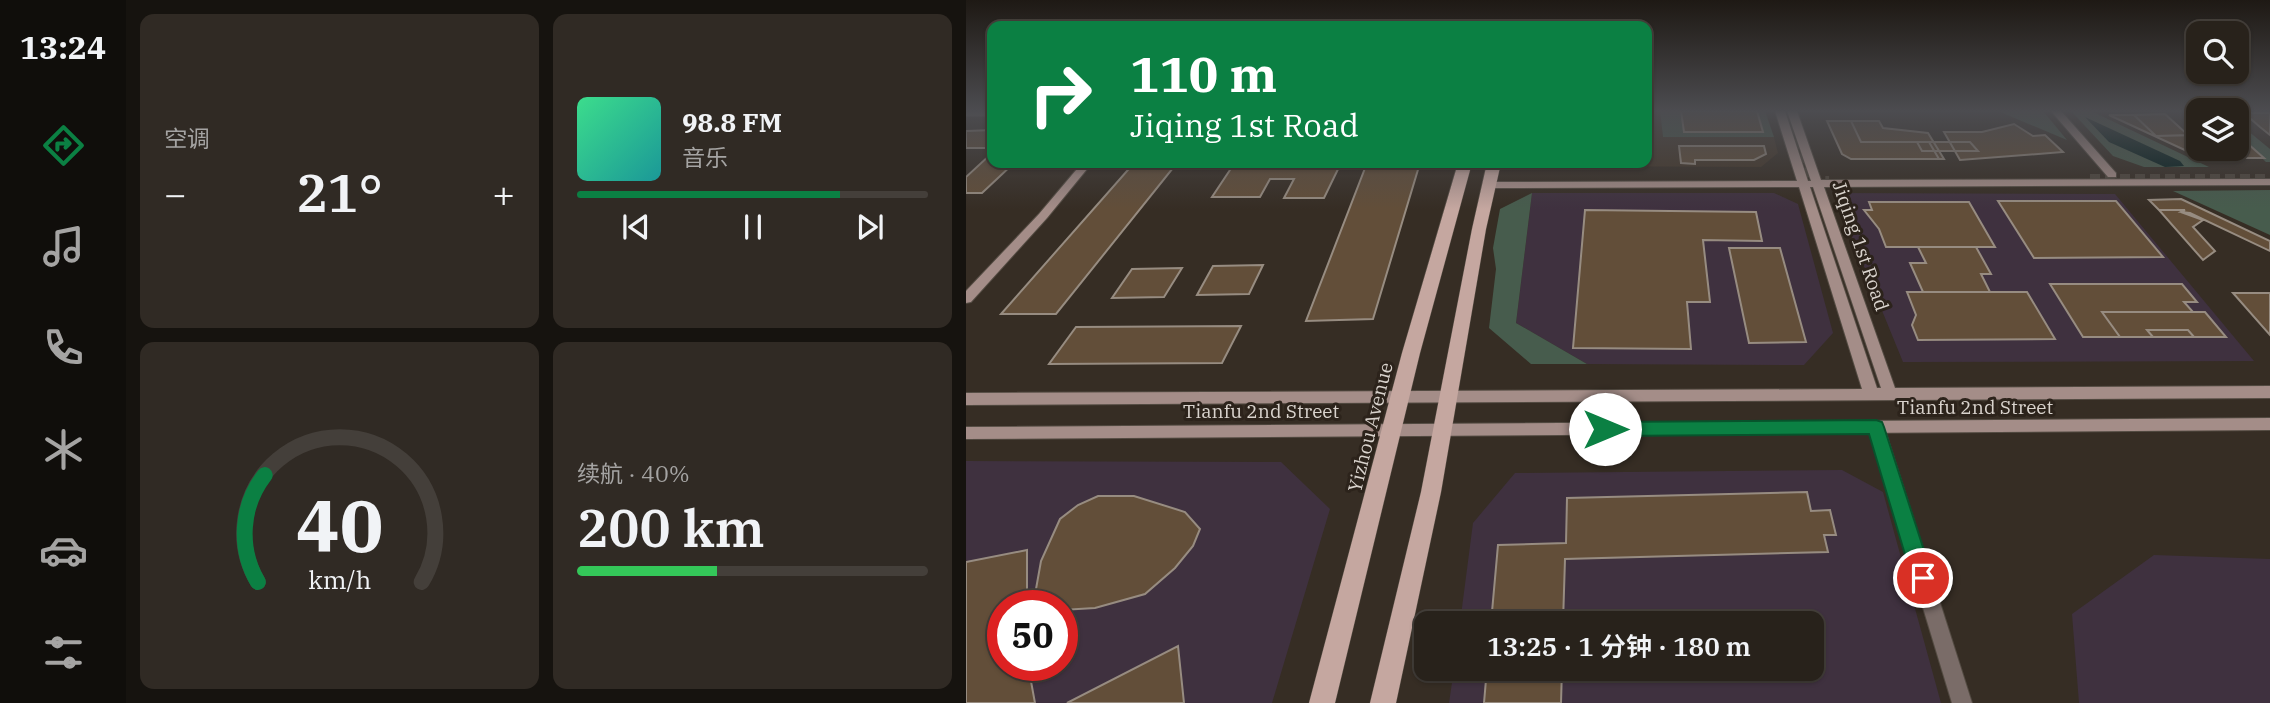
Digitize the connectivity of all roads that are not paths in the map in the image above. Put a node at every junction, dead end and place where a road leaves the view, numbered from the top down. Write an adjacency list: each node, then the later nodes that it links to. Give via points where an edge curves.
1 (1790, 144): 9 (street, Jiqing 1st Road)
2 (1803, 144): 10 (street, Jiqing 1st Road)
3 (2085, 144): 6 (street)
4 (1083, 168): 12 (street)
5 (1464, 168): 17 (main road, Yizhou Avenue)
6 (2112, 174): 7 (street); 10 (street)
7 (2270, 174)
8 (1491, 175): 9 (street); 16 (main road)
9 (1802, 180): 10 (street); 14 (street, Jiqing 1st Road)
10 (1816, 180): 11 (street); 15 (street, Jiqing 1st Road)
11 (2270, 182)
12 (966, 299)
13 (2270, 392): 15 (street, Tianfu 2nd Street)
14 (1871, 394): 15 (street, Tianfu 2nd Street); 16 (street, Tianfu 2nd Street)
15 (1890, 394)
16 (1449, 396): 17 (street, Tianfu 2nd Street); 21 (main road)
17 (1401, 397): 18 (street, Tianfu 2nd Street); 22 (main road, Yizhou Avenue)
18 (966, 399)
19 (2270, 425): 20 (street, Tianfu 2nd Street)
20 (1876, 427): 21 (street, Tianfu 2nd Street); 26 (street)
21 (1443, 429): 22 (street, Tianfu 2nd Street); 25 (main road)
22 (1394, 430): 23 (street, Tianfu 2nd Street); 24 (main road, Yizhou Avenue)
23 (966, 433)
24 (1322, 703)
25 (1383, 703)
26 (1962, 703)

